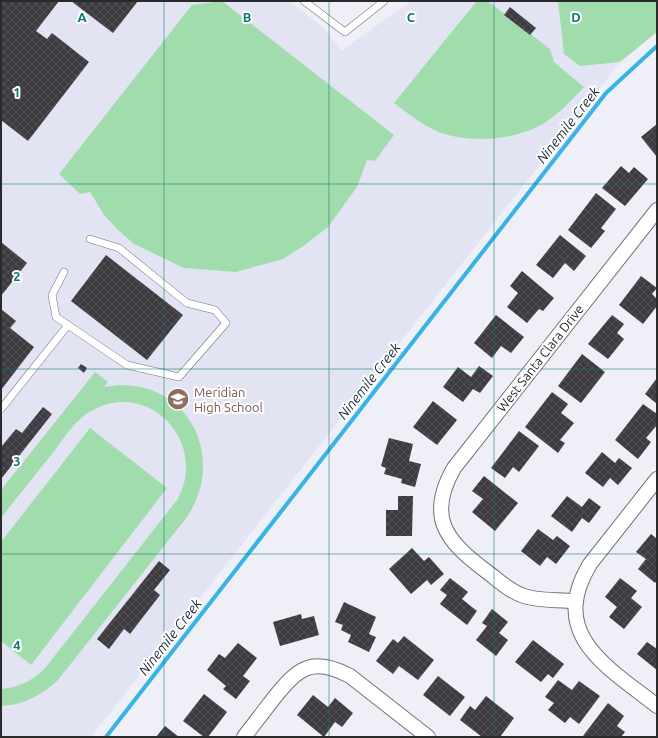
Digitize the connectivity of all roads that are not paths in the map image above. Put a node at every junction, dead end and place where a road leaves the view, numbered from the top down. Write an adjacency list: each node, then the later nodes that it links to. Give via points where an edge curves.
1 (304, 1): 2 (lane, via 344,32)
2 (384, 1)
3 (657, 210): 9 (street, West Santa Clara Drive, via 454,468 445,483 441,498 441,514 453,543 511,590 525,596)
4 (90, 238): 6 (lane, via 119,248 187,303 215,310 226,323 178,377 127,365)
5 (64, 272): 6 (lane, via 52,295 56,317)
6 (68, 325): 7 (lane)
7 (1, 409)
8 (657, 479): 9 (street, via 590,564 582,577)
9 (576, 601): 10 (street, via 577,624 582,638 591,651 602,663)
10 (657, 706)
11 (244, 737): 12 (street, via 291,677 305,669 320,666 336,668 350,676)
12 (428, 737)

